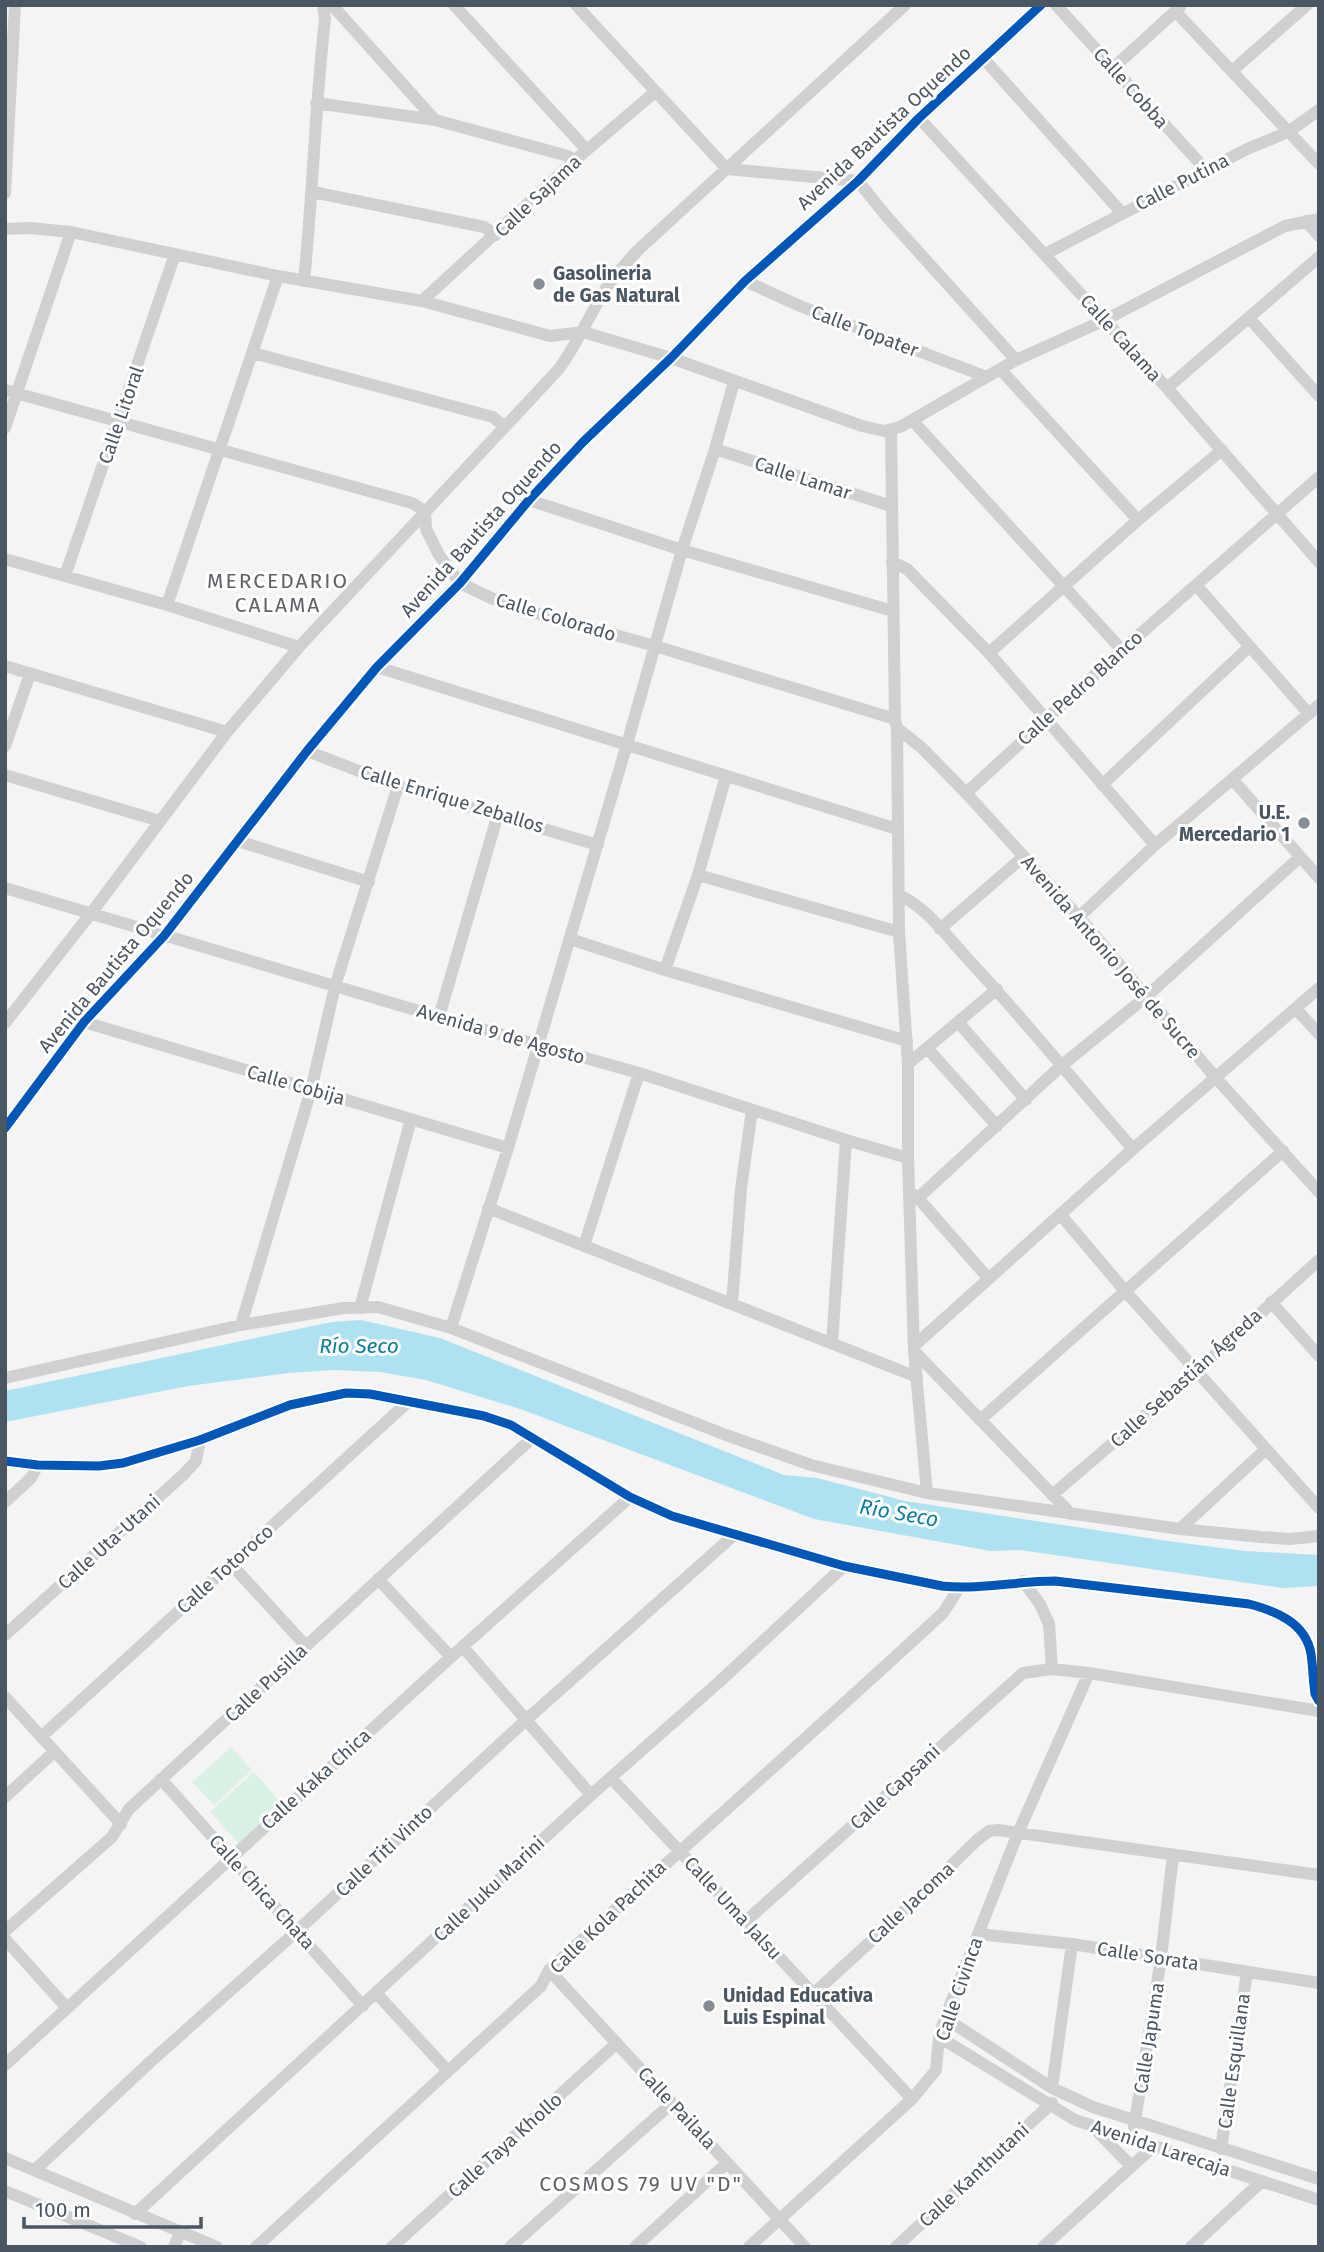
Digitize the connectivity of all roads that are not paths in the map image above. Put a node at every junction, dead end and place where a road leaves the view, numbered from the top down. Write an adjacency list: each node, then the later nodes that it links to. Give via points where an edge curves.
1 (15, 5): 11 (street)
2 (323, 5): 16 (street)
3 (332, 5): 19 (street)
4 (454, 5): 21 (street)
5 (576, 5): 15 (street)
6 (905, 5): 25 (street)
7 (1041, 5): 12 (street, Avenida Bautista Oquendo)
8 (1056, 5): 13 (street, Calle Cobba)
9 (1307, 5): 14 (street)
10 (1178, 8): 13 (street); 14 (street)
11 (9, 34): 22 (street)
12 (984, 58): 18 (street, Avenida Bautista Oquendo); 30 (street)
13 (1113, 68): 26 (street, Calle Cobba)
14 (1232, 71): 20 (street)
15 (655, 92): 21 (street, Calle Sajama); 25 (street)
16 (316, 103): 19 (street); 28 (street)
17 (1319, 110): 20 (street, Calle Putina)
18 (919, 118): 27 (street, Avenida Bautista Oquendo); 37 (street, Calle Calama)
19 (435, 120): 23 (street)
20 (1288, 132): 24 (street); 26 (street, Calle Putina)
21 (587, 150): 23 (street, Calle Sajama)
22 (6, 158): 29 (street)
23 (574, 161): 34 (street, Calle Sajama)
24 (1319, 164)
25 (727, 169): 27 (street); 45 (street, via 636,252 601,295)
26 (1206, 170): 30 (street, Calle Putina)
27 (858, 181): 41 (street, Avenida Bautista Oquendo); 48 (street)
28 (313, 192): 34 (street, via 484,226); 40 (street)
29 (5, 193)
30 (1122, 213): 37 (street, Calle Putina)
31 (1312, 220): 35 (street); 44 (street, via 1284,226)
32 (5, 229): 33 (street)
33 (71, 232): 36 (street); 53 (street)
34 (496, 235): 42 (street, Calle Sajama)
35 (1319, 236)
36 (175, 254): 39 (street); 56 (street, Calle Litoral)
37 (1045, 254): 44 (street, Calle Calama)
38 (1319, 257): 43 (street)
39 (278, 276): 40 (street); 46 (street)
40 (304, 281): 42 (street)
41 (745, 281): 47 (street, Avenida Bautista Oquendo); 50 (street, Calle Topater)
42 (422, 301): 45 (street, via 550,336)
43 (1249, 318): 52 (street); 54 (street)
44 (1105, 320): 48 (street); 52 (street, Calle Calama)
45 (583, 332): 47 (street); 57 (street, via 558,370)
46 (253, 353): 57 (street, via 493,417); 60 (street)
47 (671, 358): 51 (street); 64 (street, Avenida Bautista Oquendo)
48 (1016, 360): 49 (street)
49 (1000, 369): 50 (street); 68 (street)
50 (987, 377): 55 (street)
51 (734, 382): 59 (street, via 862,426); 61 (street)
52 (1167, 388): 62 (street, Calle Calama)
53 (11, 392): 56 (street); 58 (street)
54 (1319, 396)
55 (912, 420): 59 (street); 76 (street)
56 (119, 423): 60 (street); 73 (street, Calle Litoral)
57 (505, 427): 66 (street)
58 (5, 428)
59 (891, 430): 65 (street)
60 (218, 449): 66 (street, via 412,503); 77 (street)
61 (715, 449): 65 (street, Calle Lamar); 69 (street)
62 (1222, 450): 67 (street, Calle Calama); 68 (street)
63 (1319, 477): 67 (street, Calle Pedro Blanco)
64 (529, 500): 69 (street); 74 (street, Avenida Bautista Oquendo)
65 (891, 506): 71 (street)
66 (425, 511): 74 (street, via 426,529); 80 (street)
67 (1276, 514): 72 (street, Calle Calama); 75 (street, Calle Pedro Blanco)
68 (1139, 520): 76 (street)
69 (682, 550): 78 (street); 79 (street)
70 (5, 559): 73 (street)
71 (892, 562): 78 (street); 83 (street, via 907,569)
72 (1319, 562)
73 (65, 576): 77 (street)
74 (460, 583): 79 (street, Calle Colorado, via 521,609); 85 (street, Avenida Bautista Oquendo)
75 (1196, 585): 81 (street); 82 (street, Calle Pedro Blanco)
76 (1064, 586): 82 (street); 83 (street)
77 (167, 604): 80 (street)
78 (892, 611): 89 (street)
79 (655, 646): 89 (street, Calle Colorado); 91 (street)
80 (299, 647): 90 (street)
81 (1250, 647): 87 (street); 97 (street)
82 (1122, 650): 88 (street, Calle Pedro Blanco)
83 (989, 653): 88 (street)
84 (5, 666): 86 (street)
85 (377, 667): 91 (street); 93 (street, Avenida Bautista Oquendo)
86 (30, 674): 90 (street); 92 (street)
87 (1314, 709): 96 (street)
88 (1046, 719): 97 (street); 99 (street, Calle Pedro Blanco)
89 (896, 723): 99 (street, Avenida Antonio José de Sucre); 102 (street)
90 (227, 732): 101 (street)
91 (627, 744): 95 (street); 104 (street)
92 (5, 746)
93 (307, 751): 98 (street, Calle Enrique Zeballos); 103 (street, Avenida Bautista Oquendo)
94 (5, 775): 101 (street)
95 (726, 776): 102 (street); 108 (street)
96 (1233, 780): 105 (street); 107 (street)
97 (1102, 785): 105 (street)
98 (398, 786): 100 (street, Calle Enrique Zeballos); 110 (street)
99 (966, 793): 106 (street, Avenida Antonio José de Sucre)
100 (498, 814): 104 (street, Calle Enrique Zeballos); 125 (street)
101 (160, 821): 113 (street)
102 (897, 830): 112 (street)
103 (238, 841): 110 (street); 117 (street, Avenida Bautista Oquendo)
104 (598, 845): 118 (street)
105 (1155, 845): 114 (street)
106 (1023, 857): 114 (street, Avenida Antonio José de Sucre); 115 (street)
107 (1300, 857): 109 (street); 123 (street)
108 (698, 875): 116 (street); 119 (street)
109 (1319, 878)
110 (369, 882): 120 (street)
111 (5, 888): 113 (street, Avenida 9 de Agosto)
112 (899, 895): 115 (street); 116 (street)
113 (92, 912): 117 (street, Avenida 9 de Agosto); 128 (street)
114 (1079, 917): 123 (street, Avenida Antonio José de Sucre)
115 (940, 929): 122 (street)
116 (900, 933): 130 (street)
117 (164, 936): 120 (street, Avenida 9 de Agosto); 126 (street, Avenida Bautista Oquendo)
118 (570, 939): 119 (street); 131 (street)
119 (665, 970): 130 (street)
120 (335, 986): 125 (street, Avenida 9 de Agosto); 137 (street)
121 (1319, 988): 124 (street)
122 (997, 989): 127 (street); 134 (street)
123 (1147, 996): 134 (street); 136 (street, Avenida Antonio José de Sucre)
124 (1296, 1009): 129 (street); 136 (street)
125 (439, 1017): 131 (street, Avenida 9 de Agosto)
126 (84, 1022): 137 (street, Calle Cobija); 142 (street, Avenida Bautista Oquendo)
127 (958, 1022): 132 (street); 138 (street)
128 (5, 1023)
129 (1319, 1034)
130 (907, 1041): 133 (street)
131 (538, 1043): 135 (street, Avenida 9 de Agosto); 144 (street)
132 (927, 1048): 133 (street); 141 (street)
133 (908, 1064): 147 (street)
134 (1061, 1066): 138 (street); 145 (street)
135 (639, 1073): 139 (street, Avenida 9 de Agosto); 152 (street)
136 (1216, 1078): 145 (street); 146 (street, Avenida Antonio José de Sucre)
137 (312, 1090): 140 (street, Calle Cobija); 159 (street)
138 (1026, 1100): 141 (street)
139 (752, 1110): 143 (street, Avenida 9 de Agosto); 157 (street)
140 (411, 1119): 144 (street, Calle Cobija); 158 (street)
141 (997, 1126): 149 (street)
142 (5, 1128)
143 (846, 1140): 147 (street, Avenida 9 de Agosto); 161 (street)
144 (508, 1148): 150 (street)
145 (1133, 1149): 151 (street)
146 (1283, 1151): 148 (street, Avenida Antonio José de Sucre); 155 (street)
147 (908, 1158): 149 (street)
148 (1319, 1192)
149 (914, 1195): 154 (street); 162 (street)
150 (488, 1208): 152 (street); 160 (street)
151 (1060, 1214): 154 (street); 155 (street)
152 (584, 1246): 157 (street)
153 (1319, 1260): 156 (street, Calle Sebastián Ágreda)
154 (988, 1278): 162 (street)
155 (1126, 1292): 164 (street); 168 (street)
156 (1271, 1302): 163 (street); 164 (street, Calle Sebastián Ágreda)
157 (732, 1304): 161 (street)
158 (360, 1308): 159 (street); 160 (street, via 378,1307)
159 (241, 1325): 166 (street)
160 (451, 1328): 174 (street, via 811,1465)
161 (832, 1343): 165 (street)
162 (914, 1348): 165 (street); 168 (street)
163 (1319, 1356)
164 (1196, 1371): 171 (street); 175 (street, Calle Sebastián Ágreda)
165 (917, 1377): 174 (street)
166 (5, 1378)
167 (409, 1401): 169 (street, via 484,1416); 170 (street, via 346,1393 290,1405); 183 (street, Calle Totoroco)
168 (980, 1420): 175 (street)
169 (533, 1438): 176 (street); 185 (street, Calle Pusilla)
170 (200, 1440): 173 (street, via 123,1463); 188 (street, Calle Uta-Utani, via 196,1461 183,1475)
171 (1265, 1450): 178 (street); 180 (street)
172 (5, 1461): 173 (street)
173 (38, 1465): 177 (street)
174 (928, 1493): 179 (street)
175 (1052, 1495): 179 (street)
176 (630, 1497): 181 (street); 190 (street, Calle Kaka Chica)
177 (5, 1502)
178 (1319, 1508)
179 (1071, 1514): 180 (street)
180 (1180, 1529): 182 (street, via 1280,1538)
181 (734, 1535): 184 (street); 197 (street, Calle Titi Vinto)
182 (1319, 1536)
183 (230, 1563): 189 (street); 198 (street, Calle Totoroco)
184 (844, 1566): 187 (street); 200 (street, Calle Juku Marini)
185 (379, 1579): 189 (street, Calle Pusilla); 191 (street)
186 (1023, 1581): 187 (street); 192 (street, via 1049,1624); 195 (street, via 1055,1581 1271,1610 1287,1618 1308,1641)
187 (959, 1588): 206 (street, Calle Kola Pachita, via 943,1613)
188 (5, 1635)
189 (306, 1646): 201 (street, Calle Pusilla)
190 (463, 1647): 191 (street, Calle Kaka Chica); 197 (street)
191 (451, 1657): 208 (street, Calle Kaka Chica)
192 (1052, 1669): 193 (street); 210 (street, Calle Capsani, via 1023,1673)
193 (1089, 1674): 196 (street); 205 (street, Calle Civinca)
194 (5, 1697): 198 (street)
195 (1319, 1701)
196 (1319, 1711)
197 (526, 1720): 202 (street); 212 (street, Calle Titi Vinto)
198 (41, 1737): 199 (street)
199 (54, 1752): 203 (street); 204 (street)
200 (611, 1778): 202 (street, Calle Juku Marini); 206 (street, Calle Uma Jalsu)
201 (161, 1779): 204 (street, Calle Pusilla, via 129,1809); 208 (street, Calle Chica Chata)
202 (591, 1795): 220 (street, Calle Juku Marini)
203 (5, 1797)
204 (121, 1825): 211 (street, Calle Pusilla)
205 (1018, 1833): 207 (street, Calle Jacoma); 213 (street, Calle Civinca); 221 (street, Calle Jacoma, via 989,1831 977,1840)
206 (679, 1850): 210 (street, Calle Uma Jalsu); 217 (street, Calle Kola Pachita)
207 (1173, 1855): 209 (street, Calle Jacoma); 216 (street, Calle Japuma)
208 (230, 1858): 212 (street, Calle Chica Chata); 223 (street, Calle Kaka Chica)
209 (1319, 1875)
210 (746, 1921): 221 (street, Calle Uma Jalsu)
211 (5, 1931)
212 (297, 1931): 222 (street, Calle Chica Chata); 241 (street, Calle Titi Vinto)
213 (978, 1934): 215 (street, Calle Sorata); 224 (street, Calle Civinca)
214 (5, 1939): 223 (street)
215 (1072, 1944): 216 (street, Calle Sorata); 229 (street)
216 (1161, 1958): 218 (street, Calle Sorata); 233 (street, Calle Japuma)
217 (550, 1970): 226 (street, Calle Pailala); 228 (street, Calle Kola Pachita, via 541,1986)
218 (1247, 1972): 219 (street, Calle Sorata); 237 (street, Calle Esquillana)
219 (1319, 1983)
220 (377, 1994): 222 (street, Calle Juku Marini); 228 (street)
221 (812, 1995): 230 (street, Calle Uma Jalsu)
222 (363, 2006): 246 (street, Calle Juku Marini)
223 (66, 2007): 227 (street, Calle Kaka Chica)
224 (945, 2018): 225 (street, Calle Civinca); 229 (street, Avenida Larecaja)
225 (939, 2037): 230 (street, Calle Civinca, via 936,2070); 232 (street, Avenida Larecaja)
226 (617, 2043): 231 (street, Calle Pailala); 253 (street, Calle Taya Khollo)
227 (5, 2065)
228 (448, 2071): 252 (street, Calle Kola Pachita)
229 (1052, 2088): 233 (street, Avenida Larecaja)
230 (912, 2099): 247 (street, Calle Civinca)
231 (672, 2103): 239 (street, Calle Pailala); 254 (street)
232 (1052, 2104): 234 (street, Avenida Larecaja); 258 (street, Calle Kanthutani)
233 (1136, 2121): 235 (street, Calle Japuma); 237 (street, Avenida Larecaja)
234 (1094, 2127): 235 (street, Avenida Larecaja); 240 (street)
235 (1131, 2137): 236 (street, Avenida Larecaja)
236 (1154, 2146): 240 (street); 243 (street, Avenida Larecaja)
237 (1221, 2149): 242 (street, Avenida Larecaja)
238 (5, 2158): 241 (street)
239 (727, 2163): 247 (street, Calle Pailala); 255 (street)
240 (1131, 2166): 259 (street)
241 (35, 2169): 246 (street)
242 (1319, 2179)
243 (1262, 2181): 245 (street, Avenida Larecaja); 260 (street)
244 (5, 2191): 249 (street)
245 (1319, 2200)
246 (135, 2214): 248 (street)
247 (779, 2219): 256 (street, Calle Civinca); 257 (street, Calle Pailala)
248 (180, 2233): 250 (street); 251 (street)
249 (141, 2247)
250 (174, 2247)
251 (216, 2247)
252 (256, 2247)
253 (392, 2247)
254 (510, 2247)
255 (635, 2247)
256 (749, 2247)
257 (805, 2247)
258 (896, 2247)
259 (1043, 2247)
260 (1191, 2247)

